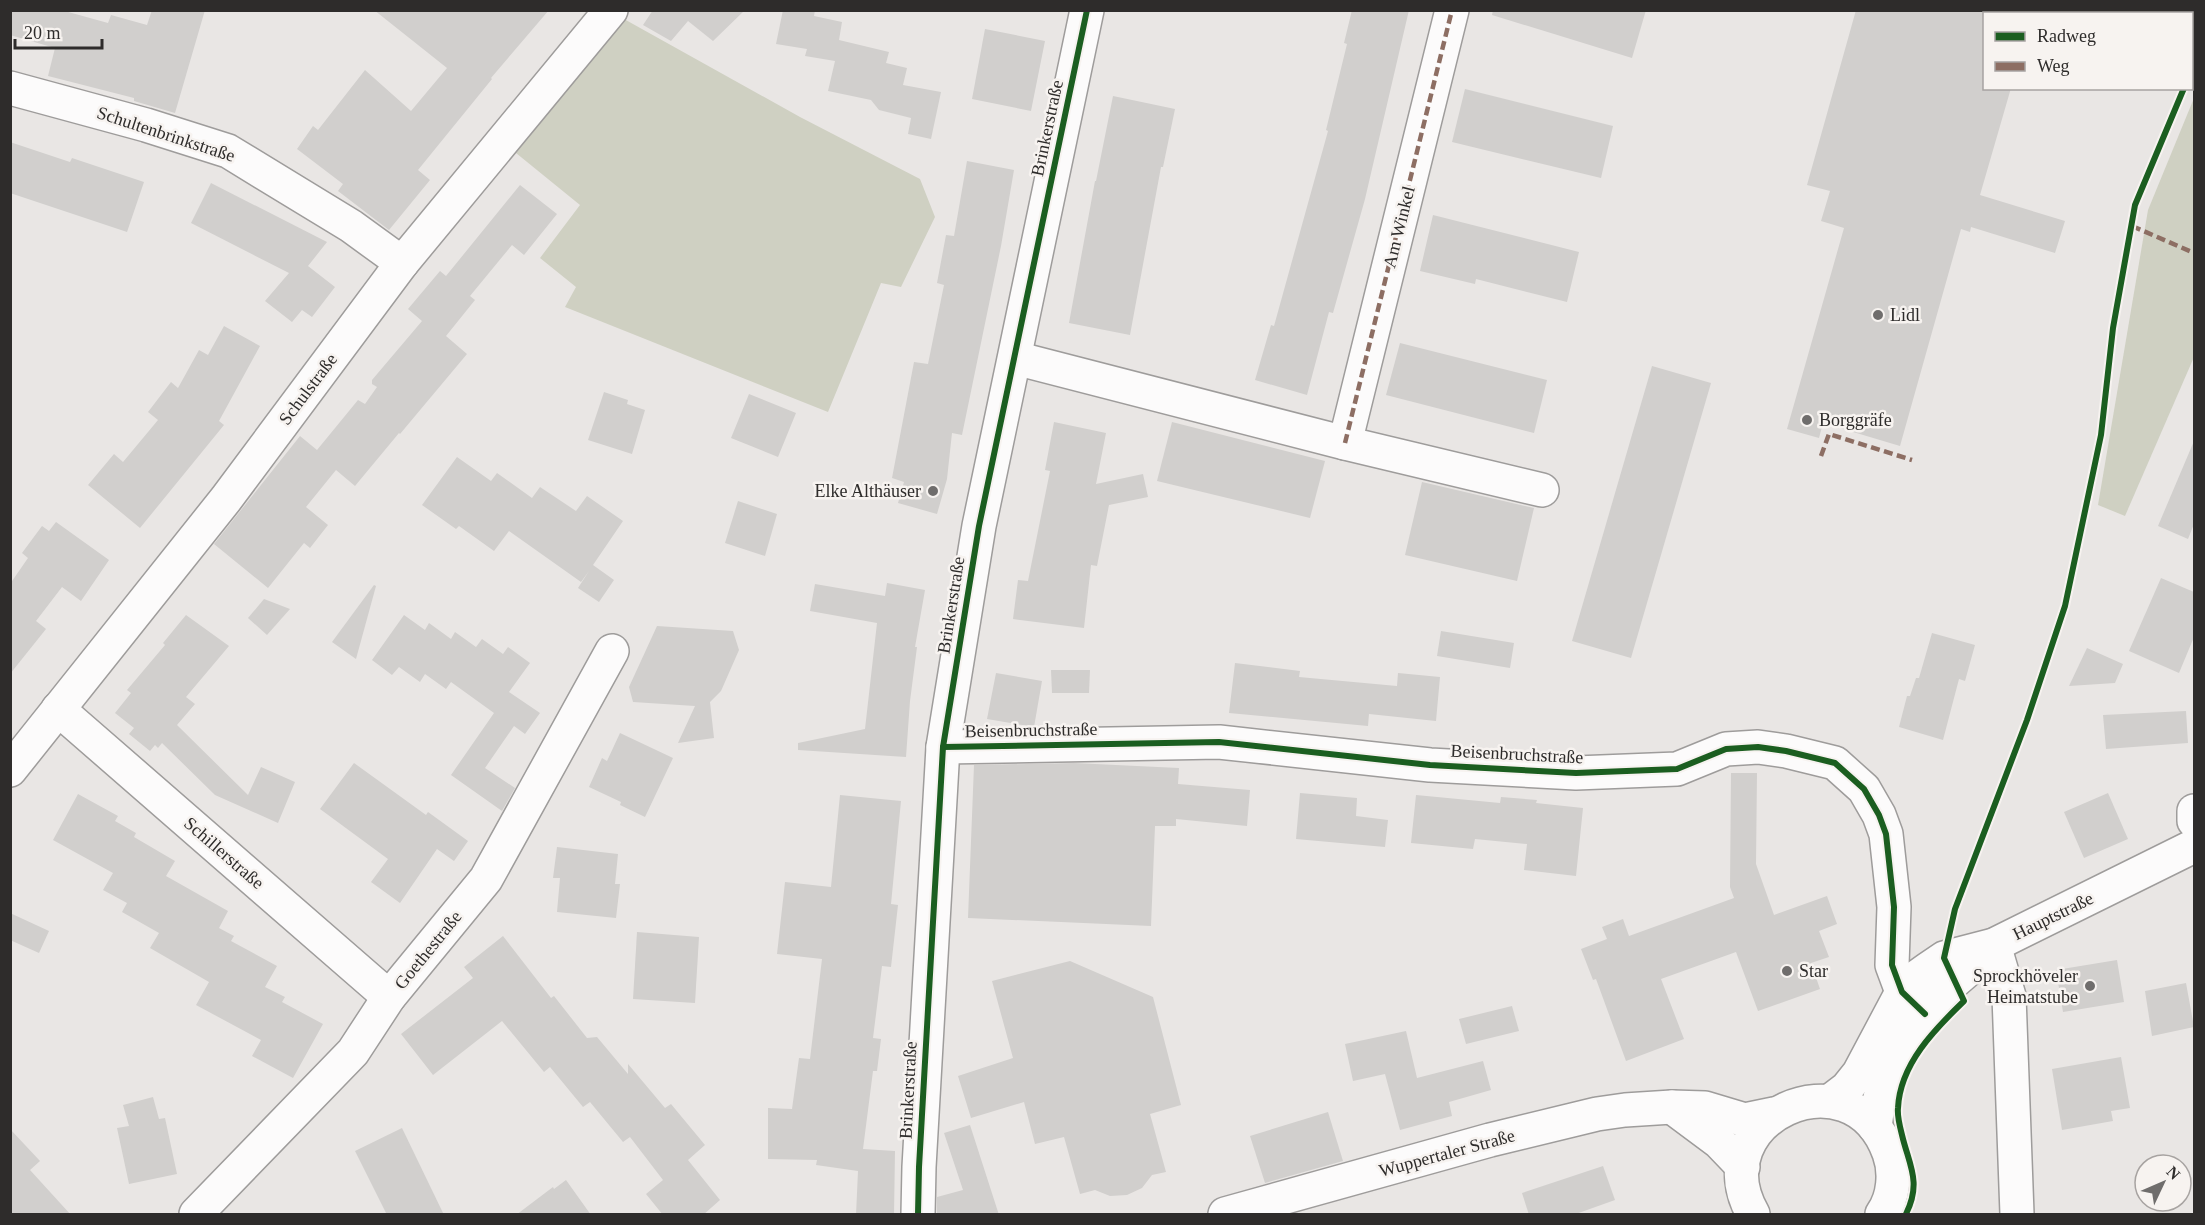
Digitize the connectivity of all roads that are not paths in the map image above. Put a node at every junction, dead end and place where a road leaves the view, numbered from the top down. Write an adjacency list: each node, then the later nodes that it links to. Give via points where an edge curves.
1 (611, 10): 5 (street, Schulstraße)
2 (1087, 10): 6 (street, Brinkerstraße)
3 (1452, 10): 7 (street, Am Winkel)
4 (10, 88): 5 (street, Schultenbrinkstraße, via 228,151 351,226)
5 (402, 263): 10 (street, Schulstraße, via 220,506)
6 (1015, 358): 7 (street); 11 (street, Brinkerstraße, via 979,526)
7 (1345, 443): 8 (street)
8 (1542, 490)
9 (612, 651): 17 (street, Goethestraße, via 486,879)
10 (58, 710): 12 (street, Schulstraße); 17 (street, Schillerstraße)
11 (943, 747): 18 (street, Beisenbruchstraße, via 1219,742 1430,765 1576,773 1677,769 1726,750 1758,747 1835,764 1864,789 1886,834 1894,907 1892,964); 25 (street, Brinkerstraße)
12 (10, 770)
13 (2194, 811): 14 (street)
14 (2194, 821)
15 (2194, 846): 16 (street, Hauptstraße)
16 (1994, 945): 18 (street, via 1944,958 1914,980); 29 (street, Hauptstraße, via 2010,996)
17 (389, 997): 24 (street, Goethestraße, via 353,1052)
18 (1913, 1003): 19 (street, via 1848,1088); 22 (street, via 1877,1108)
19 (1830, 1101): 21 (street, via 1808,1101); 22 (street, via 1863,1116)
20 (1672, 1107): 21 (street, Wuppertaler Straße, via 1705,1108 1745,1119); 23 (street, via 1719,1142); 26 (street, Wuppertaler Straße, via 1597,1114)
21 (1774, 1114): 23 (street, via 1756,1132)
22 (1875, 1128): 28 (street, via 1885,1142 1893,1176)
23 (1743, 1167): 27 (street, via 1743,1187)
24 (196, 1215)
25 (918, 1215)
26 (1225, 1215)
27 (1753, 1215)
28 (1882, 1215)
29 (2016, 1215)

